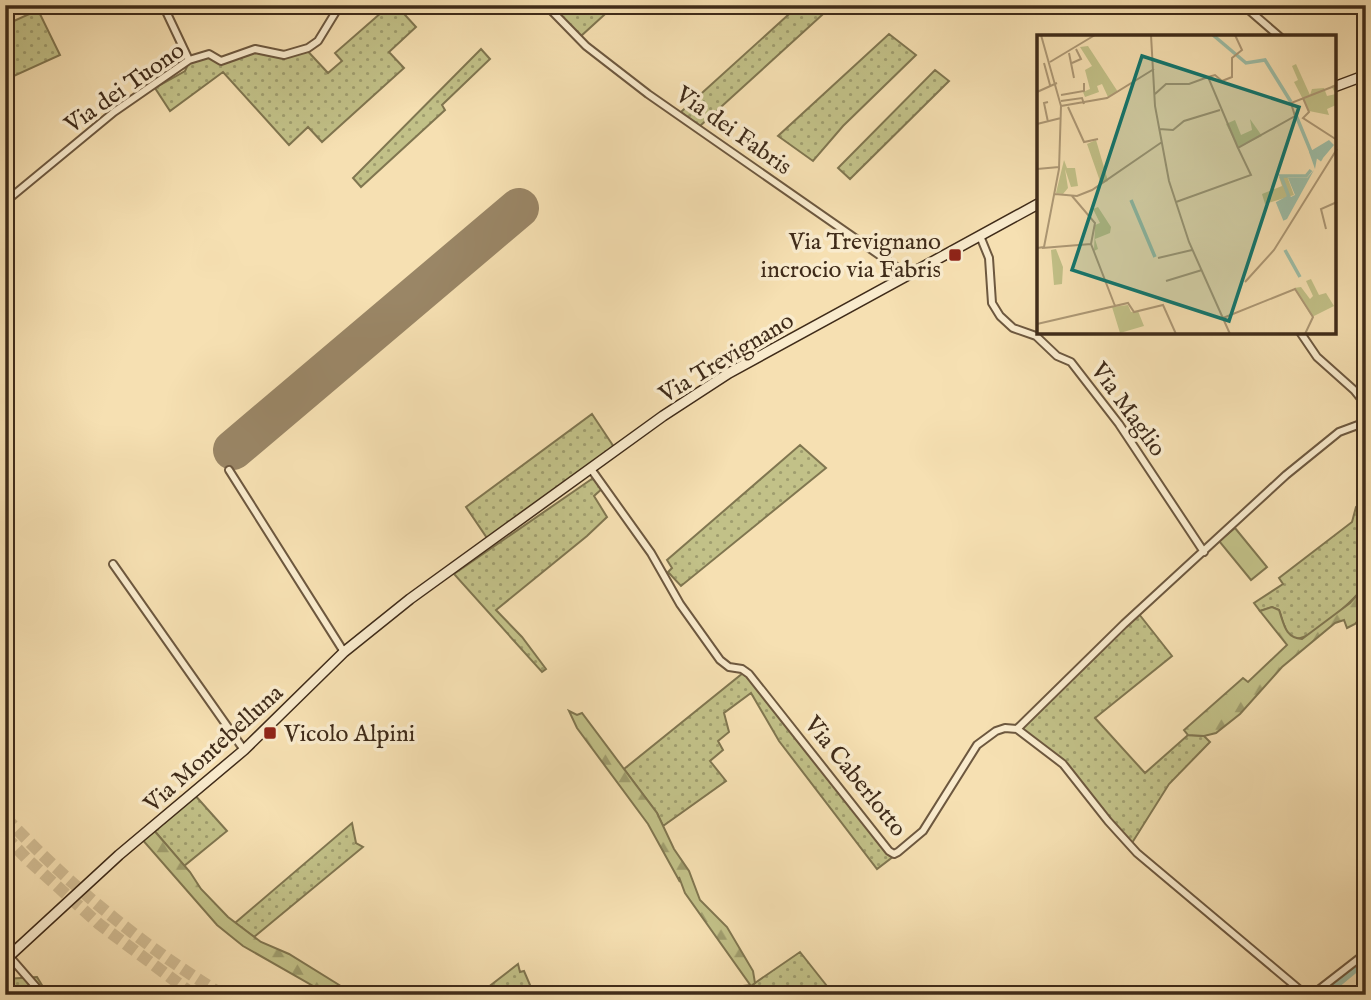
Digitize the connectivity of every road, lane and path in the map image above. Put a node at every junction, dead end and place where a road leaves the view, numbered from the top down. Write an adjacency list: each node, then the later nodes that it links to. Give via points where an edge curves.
1 (163, 5): 6 (street)
2 (341, 5): 6 (street, Via dei Tuono, via 318,41 308,48 284,55 255,49 221,61 209,54)
3 (546, 5): 12 (street, Via dei Fabris, via 586,46 648,94)
4 (1243, 5): 5 (street)
5 (1278, 35)
6 (189, 60): 9 (street, Via dei Tuono, via 114,112)
7 (1366, 75): 8 (main road)
8 (1336, 86)
9 (5, 202)
10 (1037, 205): 11 (main road, Via Trevignano)
11 (980, 236): 12 (main road, Via Trevignano); 18 (street, Via Maglio, via 989,258 992,303 1000,316 1071,362 1119,424)
12 (908, 275): 16 (main road, Via Trevignano, via 729,373)
13 (1301, 334): 14 (street, via 1317,357)
14 (1366, 405)
15 (1366, 422): 18 (street, via 1339,432)
16 (591, 469): 20 (main road, Via Trevignano); 22 (street, Via Caberlotto, via 720,660 749,674 889,851 898,852 923,831 977,745 1005,727)
17 (229, 470): 21 (street)
18 (1204, 552): 22 (street)
19 (113, 564): 23 (street)
20 (451, 570): 21 (main road, Via Montebelluna)
21 (344, 652): 23 (main road, Via Montebelluna)
22 (1017, 729): 27 (street, via 1063,764 1137,853)
23 (244, 750): 25 (main road, Via Montebelluna, via 119,855)
24 (1366, 953): 27 (street)
25 (10, 956): 26 (street)
26 (43, 995)
27 (1309, 995)

